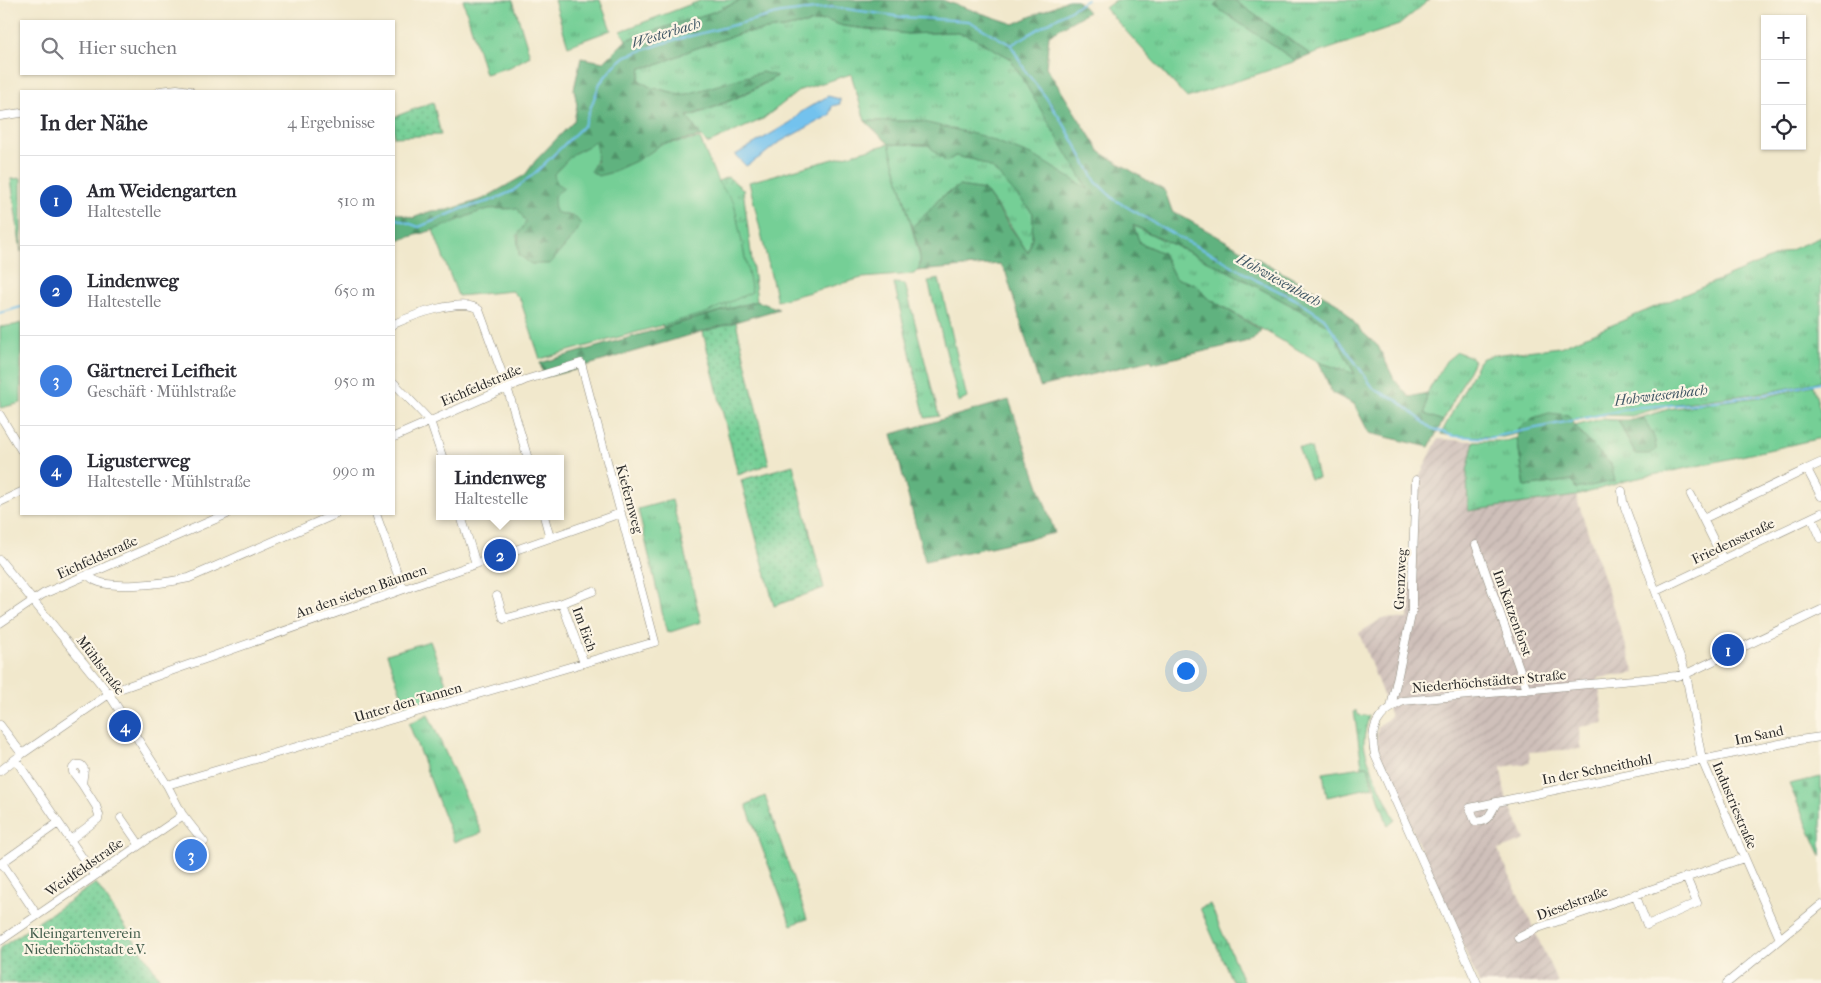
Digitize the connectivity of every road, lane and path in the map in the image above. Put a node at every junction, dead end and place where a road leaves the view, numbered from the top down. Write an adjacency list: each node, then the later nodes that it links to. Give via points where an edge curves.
1 (168, 90): 2 (street)
2 (184, 90)
3 (20, 113): 4 (street)
4 (0, 116)
5 (395, 324): 8 (street, via 422,313 470,304 478,310)
6 (581, 363): 8 (street, Eichfeldstraße); 23 (street, Kiefernweg)
7 (395, 384): 10 (street)
8 (507, 387): 10 (street, Eichfeldstraße); 14 (street)
9 (0, 415): 12 (street)
10 (430, 421): 11 (street, Eichfeldstraße); 13 (street)
11 (395, 437)
12 (20, 448)
13 (442, 455)
14 (527, 455)
15 (1820, 463): 16 (street)
16 (1807, 469): 21 (street); 29 (street)
17 (1416, 480): 52 (street, Grenzweg, via 1412,611)
18 (1622, 491): 41 (street, Industriestraße)
19 (20, 492): 22 (street)
20 (1691, 495): 29 (street)
21 (1821, 496)
22 (0, 502)
23 (621, 513): 32 (street, An den sieben Bäumen); 47 (street, Kiefernweg)
24 (1821, 513): 28 (street, Friedensstraße)
25 (225, 515): 38 (street, Eichfeldstraße)
26 (334, 515): 38 (street, via 189,578 136,586 98,582)
27 (376, 515): 39 (street)
28 (1812, 518): 33 (street); 35 (street, Friedensstraße)
29 (1702, 519): 35 (street)
30 (462, 520): 37 (street)
31 (545, 520): 32 (street)
32 (550, 538): 37 (street, An den sieben Bäumen)
33 (1821, 538)
34 (1476, 545): 50 (street, Im Katzenforst)
35 (1722, 559): 41 (street, Friedensstraße)
36 (0, 560): 43 (street, Mühlstraße)
37 (476, 564): 39 (street, An den sieben Bäumen)
38 (88, 574): 43 (street, Eichfeldstraße)
39 (403, 590): 51 (street, An den sieben Bäumen)
40 (593, 591): 44 (street, Im Eich)
41 (1656, 591): 49 (street, Industriestraße)
42 (497, 596): 44 (street, Im Eich, via 504,619)
43 (33, 600): 46 (street, Eichfeldstraße); 51 (street, Mühlstraße)
44 (562, 603): 48 (street, Im Eich)
45 (1821, 610): 49 (street, Niederhöchstädter Straße)
46 (0, 623)
47 (655, 642): 48 (street, Unter den Tannen)
48 (584, 663): 60 (street, Unter den Tannen)
49 (1686, 674): 50 (street, Niederhöchstädter Straße); 57 (street, Industriestraße)
50 (1527, 690): 52 (street, Niederhöchstädter Straße, via 1403,701)
51 (109, 693): 55 (street, An den sieben Bäumen); 60 (street, Mühlstraße)
52 (1391, 706): 78 (street, via 1376,723 1372,743 1375,755)
53 (0, 725): 55 (street)
54 (1821, 737): 57 (street, Im Sand)
55 (22, 754): 56 (street, An den sieben Bäumen)
56 (16, 760): 58 (street, An den sieben Bäumen); 64 (street)
57 (1702, 760): 61 (street, In der Schneithohl); 68 (street, Industriestraße)
58 (0, 771)
59 (82, 784): 65 (street, via 99,815)
60 (167, 785): 62 (street, Mühlstraße)
61 (1497, 802)
62 (182, 814): 66 (street, Mühlstraße); 67 (street, Weidfeldstraße)
63 (121, 818): 67 (street)
64 (58, 823): 65 (street); 69 (street)
65 (70, 840): 70 (street)
66 (204, 842)
67 (139, 844): 70 (street, Weidfeldstraße)
68 (1744, 858): 71 (street, Dieselstraße); 76 (street, Industriestraße)
69 (1, 863): 74 (street)
70 (94, 875): 74 (street, Weidfeldstraße)
71 (1686, 877): 72 (street, Dieselstraße); 72 (street, via 1697,903 1647,925)
72 (1635, 894): 75 (street, Dieselstraße)
73 (1821, 905): 76 (street)
74 (37, 915): 77 (street, Weidfeldstraße)
75 (1518, 938)
76 (1780, 939): 79 (street)
77 (0, 941)
78 (1478, 983)
79 (1728, 983)

